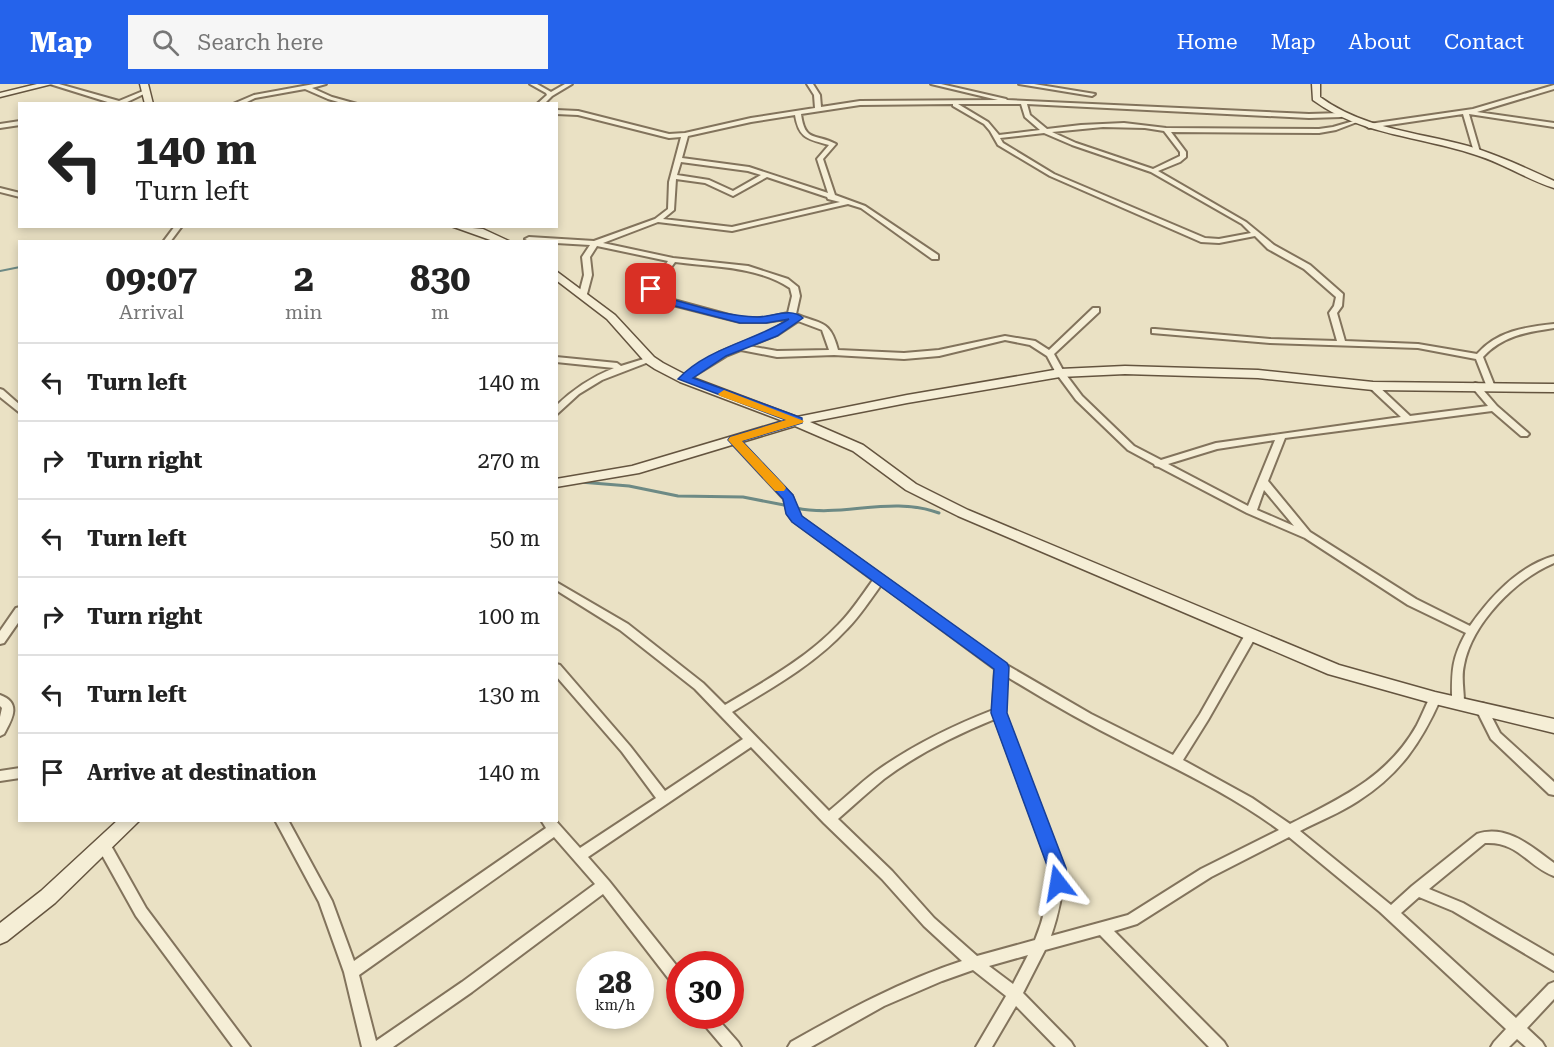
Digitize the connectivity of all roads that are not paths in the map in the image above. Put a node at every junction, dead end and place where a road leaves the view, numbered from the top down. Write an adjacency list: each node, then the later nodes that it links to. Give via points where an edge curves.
1 (51, 84): 11 (street); 18 (street)
2 (296, 84): 12 (street)
3 (323, 84): 12 (street)
4 (533, 84): 17 (street)
5 (569, 84): 17 (street)
6 (810, 84): 27 (street, via 817,95)
7 (934, 84): 23 (street)
8 (1022, 84): 15 (street)
9 (1094, 84): 15 (street)
10 (1316, 84): 31 (street, via 1316,98)
11 (22, 87): 16 (street)
12 (304, 87): 20 (street); 21 (street)
13 (1554, 87): 30 (street)
14 (145, 88): 19 (street)
15 (1092, 94): 26 (street)
16 (0, 95)
17 (550, 95): 22 (street)
18 (114, 102)
19 (120, 102)
20 (241, 102)
21 (346, 102)
22 (542, 102)
23 (1009, 102): 24 (street); 25 (street)
24 (1024, 102): 26 (street); 38 (street, via 1027,116)
25 (955, 105): 27 (street, via 860,103); 40 (street, via 986,123)
26 (1090, 105): 31 (street)
27 (818, 109): 29 (street)
28 (558, 112): 39 (street, via 658,134)
29 (798, 112): 39 (street); 49 (street, via 806,136 833,144 820,159)
30 (1465, 112): 34 (street); 36 (street); 41 (street)
31 (1341, 115): 32 (street)
32 (1355, 121): 36 (street); 37 (street, via 1319,131)
33 (18, 123): 35 (street)
34 (1554, 124)
35 (0, 126)
36 (1369, 126): 41 (street)
37 (1166, 130): 38 (street, via 1100,126); 43 (street, via 1183,157)
38 (1047, 132): 40 (street); 43 (street)
39 (685, 135): 42 (street)
40 (996, 137): 55 (street, via 1011,152 1052,175 1204,240 1219,242)
41 (1477, 152): 46 (street)
42 (679, 160): 44 (street); 45 (street)
43 (1153, 171): 55 (street, via 1236,218)
44 (766, 174): 45 (street, via 734,194 707,181); 49 (street)
45 (673, 177): 52 (street, via 673,207)
46 (1554, 185)
47 (0, 190): 48 (street)
48 (18, 194)
49 (832, 196): 50 (street); 51 (street)
50 (848, 202): 51 (street); 62 (street, via 863,207)
51 (825, 206): 52 (street, via 732,229)
52 (657, 220): 61 (street)
53 (177, 228): 57 (street)
54 (471, 228): 58 (street)
55 (1255, 234): 70 (street, via 1307,267 1340,296 1333,313)
56 (529, 238): 59 (street)
57 (168, 240)
58 (501, 240)
59 (555, 240)
60 (558, 240): 61 (street)
61 (595, 243): 63 (street); 65 (street, via 586,257 588,275)
62 (935, 257)
63 (673, 260): 67 (street, via 748,268 785,281 796,291); 67 (street, via 651,289 656,298 740,320)
64 (558, 275): 65 (street)
65 (583, 294): 76 (street, via 619,325)
66 (1096, 310): 73 (street)
67 (795, 317): 71 (street, via 774,333); 72 (street, via 826,328)
68 (1554, 326): 74 (street, via 1528,328 1508,335)
69 (1155, 332): 70 (street)
70 (1341, 342): 74 (street, via 1418,346)
71 (741, 347): 72 (street, via 777,354); 79 (street)
72 (834, 352): 73 (street, via 920,355 1005,338 1032,343)
73 (1050, 354): 78 (street)
74 (1479, 357): 82 (street)
75 (558, 359): 77 (street)
76 (650, 360): 77 (street); 79 (street)
77 (623, 366): 87 (street, via 583,387)
78 (1060, 373): 80 (street, via 1125,370 1258,374); 89 (street); 93 (street, via 1079,398 1131,448)
79 (684, 379): 89 (street)
80 (1373, 386): 81 (street); 88 (street)
81 (1475, 386): 82 (street); 86 (street)
82 (1491, 387): 83 (street)
83 (1554, 388)
84 (0, 392): 85 (street)
85 (18, 408)
86 (1494, 408): 88 (street); 90 (street)
87 (558, 410)
88 (1407, 418): 91 (street)
89 (798, 421): 92 (street); 103 (street, via 858,448 911,487 963,513)
90 (1524, 434)
91 (1281, 436): 93 (street, via 1216,446); 94 (street)
92 (734, 440): 95 (street, via 634,470); 99 (street, via 789,498 797,519)
93 (1158, 464): 96 (street)
94 (1263, 482): 96 (street); 97 (street)
95 (558, 483)
96 (1251, 511): 97 (street)
97 (1309, 536): 102 (street, via 1412,602)
98 (1554, 559): 102 (street, via 1527,572 1500,596)
99 (880, 578): 105 (street); 111 (street, via 836,634 774,682)
100 (558, 586): 111 (street, via 664,656)
101 (18, 614): 104 (street)
102 (1472, 631): 109 (street, via 1458,664)
103 (1250, 636): 107 (street, via 1334,670); 116 (street)
104 (0, 640)
105 (1001, 667): 112 (street); 116 (street, via 1101,727)
106 (558, 670): 120 (street)
107 (1435, 698): 109 (street); 125 (street, via 1422,728 1386,773 1353,798)
108 (0, 699): 114 (street, via 8,713)
109 (1458, 702): 110 (street)
110 (1481, 707): 113 (street); 119 (street, via 1495,736)
111 (725, 710): 115 (street)
112 (999, 713): 121 (street, via 918,751 885,772); 134 (street, via 1057,868 1056,902)
113 (1554, 726)
114 (0, 731)
115 (751, 740): 120 (street); 121 (street)
116 (1175, 762): 125 (street)
117 (18, 773): 118 (street)
118 (0, 776)
119 (1554, 790)
120 (663, 798): 127 (street)
121 (829, 819): 136 (street, via 929,922)
122 (129, 822): 126 (street)
123 (282, 822): 138 (street, via 325,901)
124 (551, 825): 127 (street); 138 (street)
125 (1289, 829): 131 (street); 132 (street, via 1206,873 1132,920)
126 (104, 846): 133 (street); 143 (street, via 141,912)
127 (579, 856): 129 (street)
128 (1554, 870): 130 (street, via 1512,841 1482,838)
129 (604, 885): 137 (street); 145 (street)
130 (1417, 890): 131 (street); 135 (street, via 1458,907)
131 (1391, 914): 142 (street)
132 (1103, 929): 134 (street); 150 (street)
133 (0, 935)
134 (1040, 944): 136 (street); 140 (street)
135 (1551, 958)
136 (975, 963): 140 (street); 147 (street, via 879,1001)
137 (666, 964)
138 (351, 972): 144 (street)
139 (1554, 989): 142 (street)
140 (1014, 994): 148 (street); 149 (street)
141 (717, 1029): 146 (street)
142 (1518, 1029): 151 (street); 152 (street)
143 (242, 1047)
144 (370, 1047)
145 (380, 1047)
146 (733, 1047)
147 (796, 1047)
148 (984, 1047)
149 (1066, 1047)
150 (1219, 1047)
151 (1499, 1047)
152 (1537, 1047)

